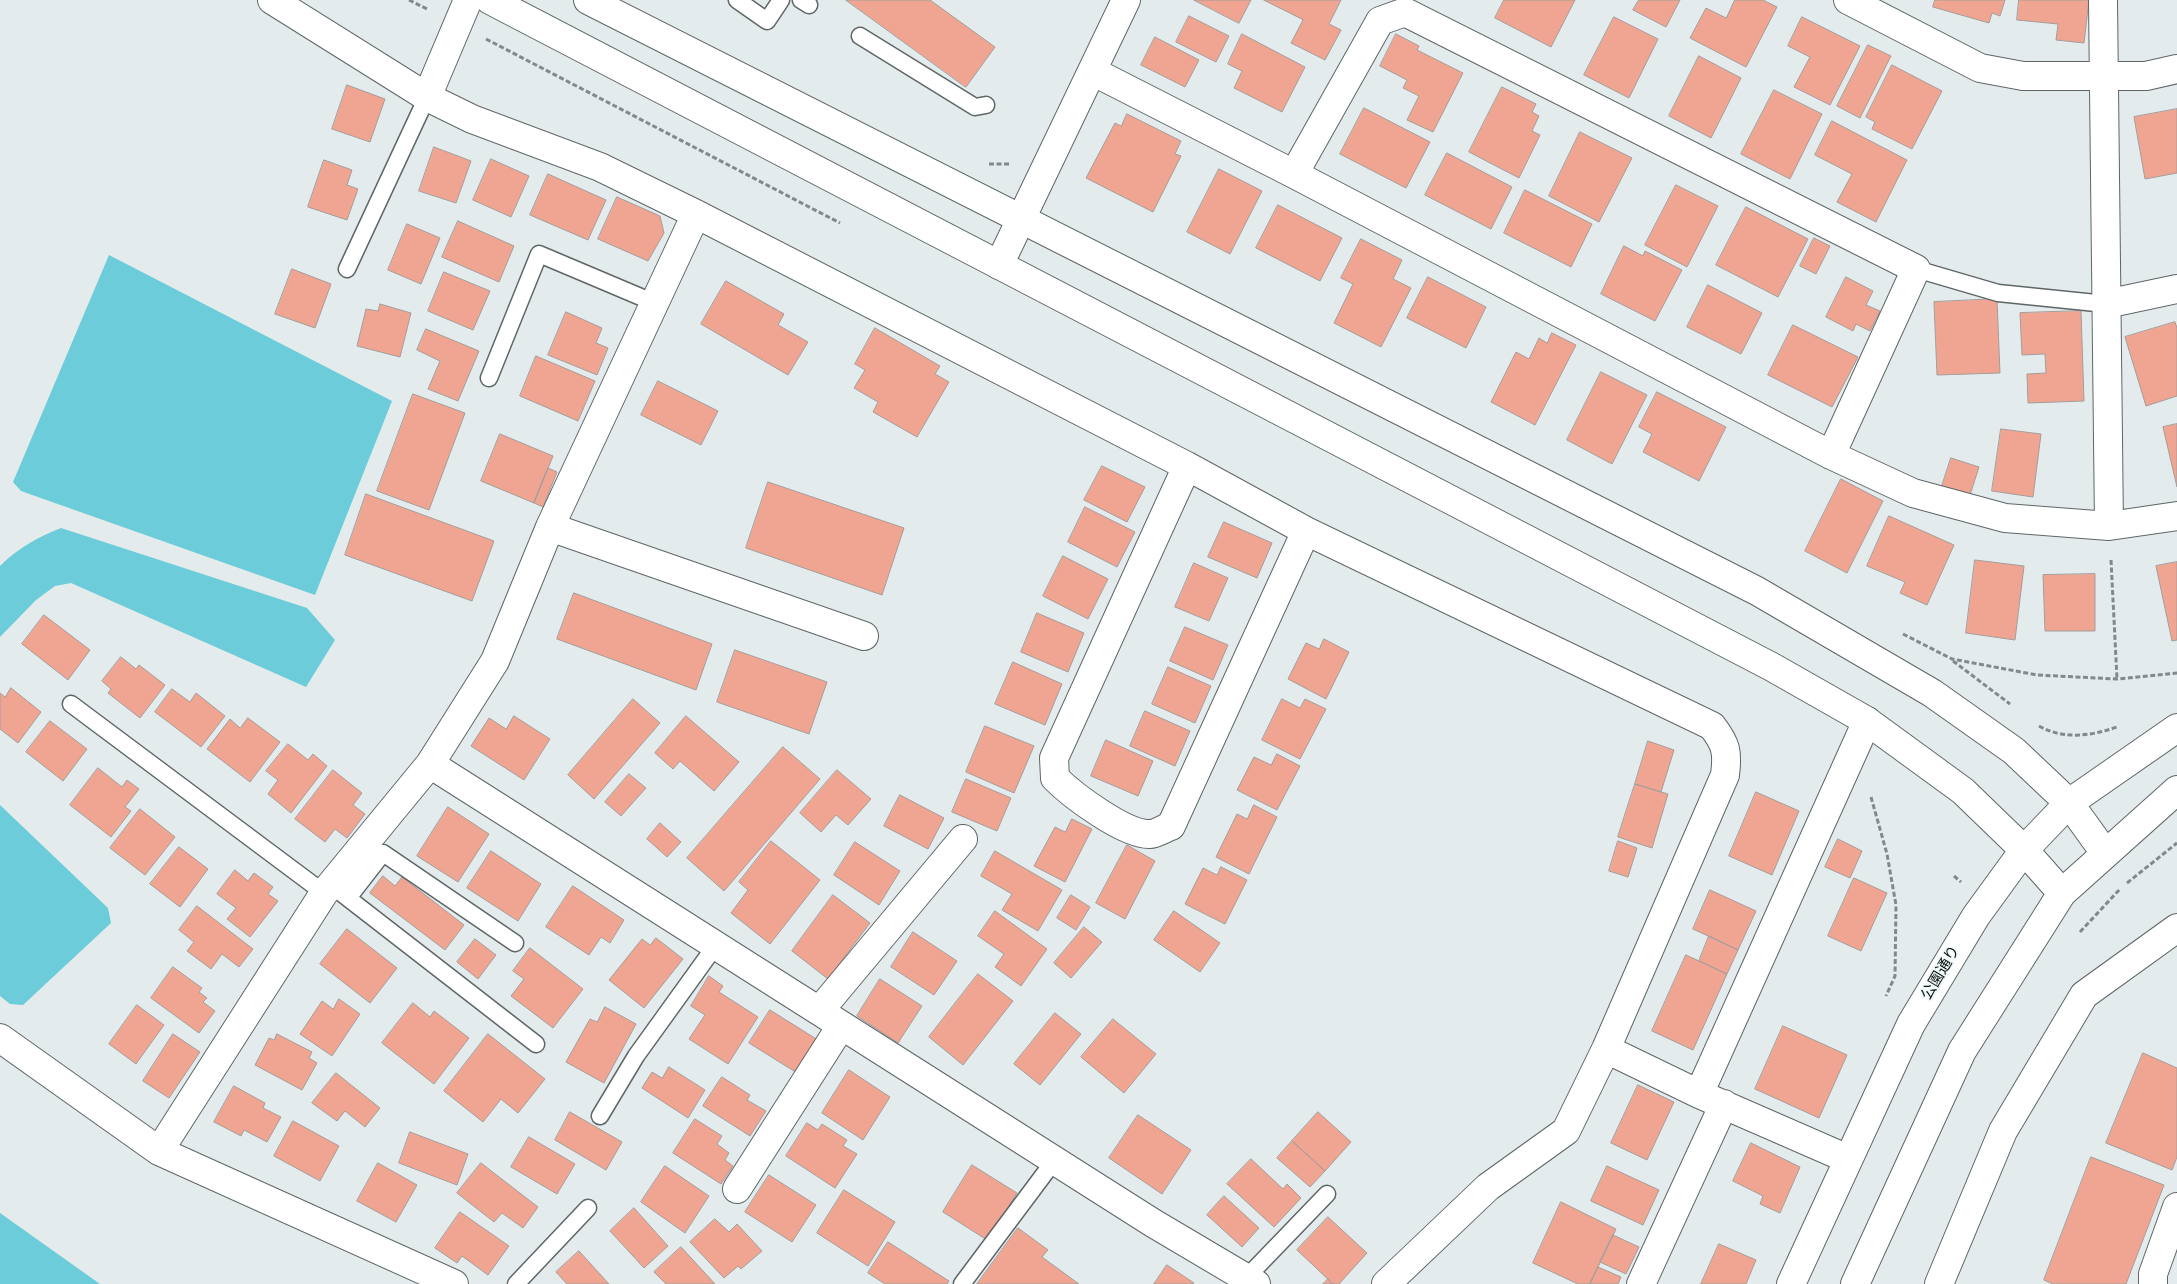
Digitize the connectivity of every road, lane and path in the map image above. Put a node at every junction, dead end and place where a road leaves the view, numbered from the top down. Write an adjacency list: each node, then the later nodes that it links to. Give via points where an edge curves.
1 (272, 0): 14 (street)
2 (468, 0): 14 (street)
3 (490, 0): 19 (street)
4 (588, 0): 18 (street)
5 (737, 0): 6 (lane, via 767,21)
6 (781, 0)
7 (1126, 0): 12 (street)
8 (1848, 0): 13 (street, via 1980,68 2023,76)
9 (2103, 0): 13 (street)
10 (860, 36): 15 (lane, via 975,107)
11 (2168, 66): 13 (street, via 2146,76)
12 (1092, 71): 16 (street); 18 (street)
13 (2104, 76): 24 (street)
14 (427, 97): 17 (street, via 472,119 600,167); 21 (lane)
15 (986, 105)
16 (1294, 174): 20 (street, via 1380,21 1405,12); 26 (street)
17 (696, 214): 23 (street); 27 (street)
18 (1022, 219): 19 (street); 43 (street, via 1757,591 1932,692 2014,751)
19 (999, 265): 37 (street, via 1763,663)
20 (1916, 268): 24 (lane, via 1998,293); 26 (street)
21 (347, 269)
22 (2177, 290): 24 (street)
23 (654, 303): 25 (lane, via 539,254); 30 (street)
24 (2106, 304): 29 (street)
25 (489, 378)
26 (1831, 455): 29 (street, via 1893,474 1913,493 2005,518)
27 (1187, 466): 31 (street); 31 (street, via 1054,758 1055,778 1067,791 1131,831 1151,835 1171,826)
28 (2177, 516): 29 (street)
29 (2109, 526): 34 (path)
30 (550, 527): 32 (street); 41 (street, via 495,660)
31 (1306, 531): 55 (street, via 1712,726 1722,740 1728,756 1725,775)
32 (864, 636)
33 (1952, 659): 36 (path)
34 (2116, 679)
35 (71, 704): 47 (lane)
36 (2017, 710)
37 (1867, 721): 45 (street, via 1962,791); 56 (street)
38 (2032, 721): 39 (path, via 2055,734 2077,736)
39 (2124, 724)
40 (2177, 728): 43 (street, 公園通り)
41 (430, 764): 47 (street); 51 (street)
42 (2177, 790): 46 (street)
43 (2069, 803): 45 (street, 公園通り); 46 (street)
44 (963, 839): 52 (street)
45 (2024, 850): 48 (street); 60 (street, 公園通り, via 1976,916 1911,1024)
46 (2105, 853): 48 (street)
47 (334, 892): 50 (lane, via 383,853); 54 (lane); 59 (street)
48 (2062, 893): 73 (street, via 1962,1051)
49 (2177, 928): 74 (street, via 2084,995 2003,1131)
50 (515, 943)
51 (716, 945): 52 (street); 58 (lane, via 636,1056)
52 (830, 1018): 61 (street); 62 (street)
53 (0, 1038): 59 (street)
54 (536, 1044)
55 (1606, 1049): 56 (street); 70 (street, via 1566,1131 1488,1187)
56 (1699, 1094): 57 (street)
57 (1724, 1104): 60 (street); 71 (street)
58 (600, 1116)
59 (159, 1151): 67 (street)
60 (1848, 1159): 72 (street, 公園通り)
61 (1054, 1160): 66 (street); 69 (lane)
62 (737, 1190)
63 (1327, 1194): 66 (lane)
64 (2177, 1207): 75 (street, via 2153,1274)
65 (588, 1208): 68 (lane)
66 (1251, 1281)
67 (454, 1284)
68 (516, 1284)
69 (962, 1284)
70 (1386, 1284)
71 (1641, 1284)
72 (1791, 1284)
73 (1855, 1284)
74 (1939, 1284)
75 (2153, 1284)

